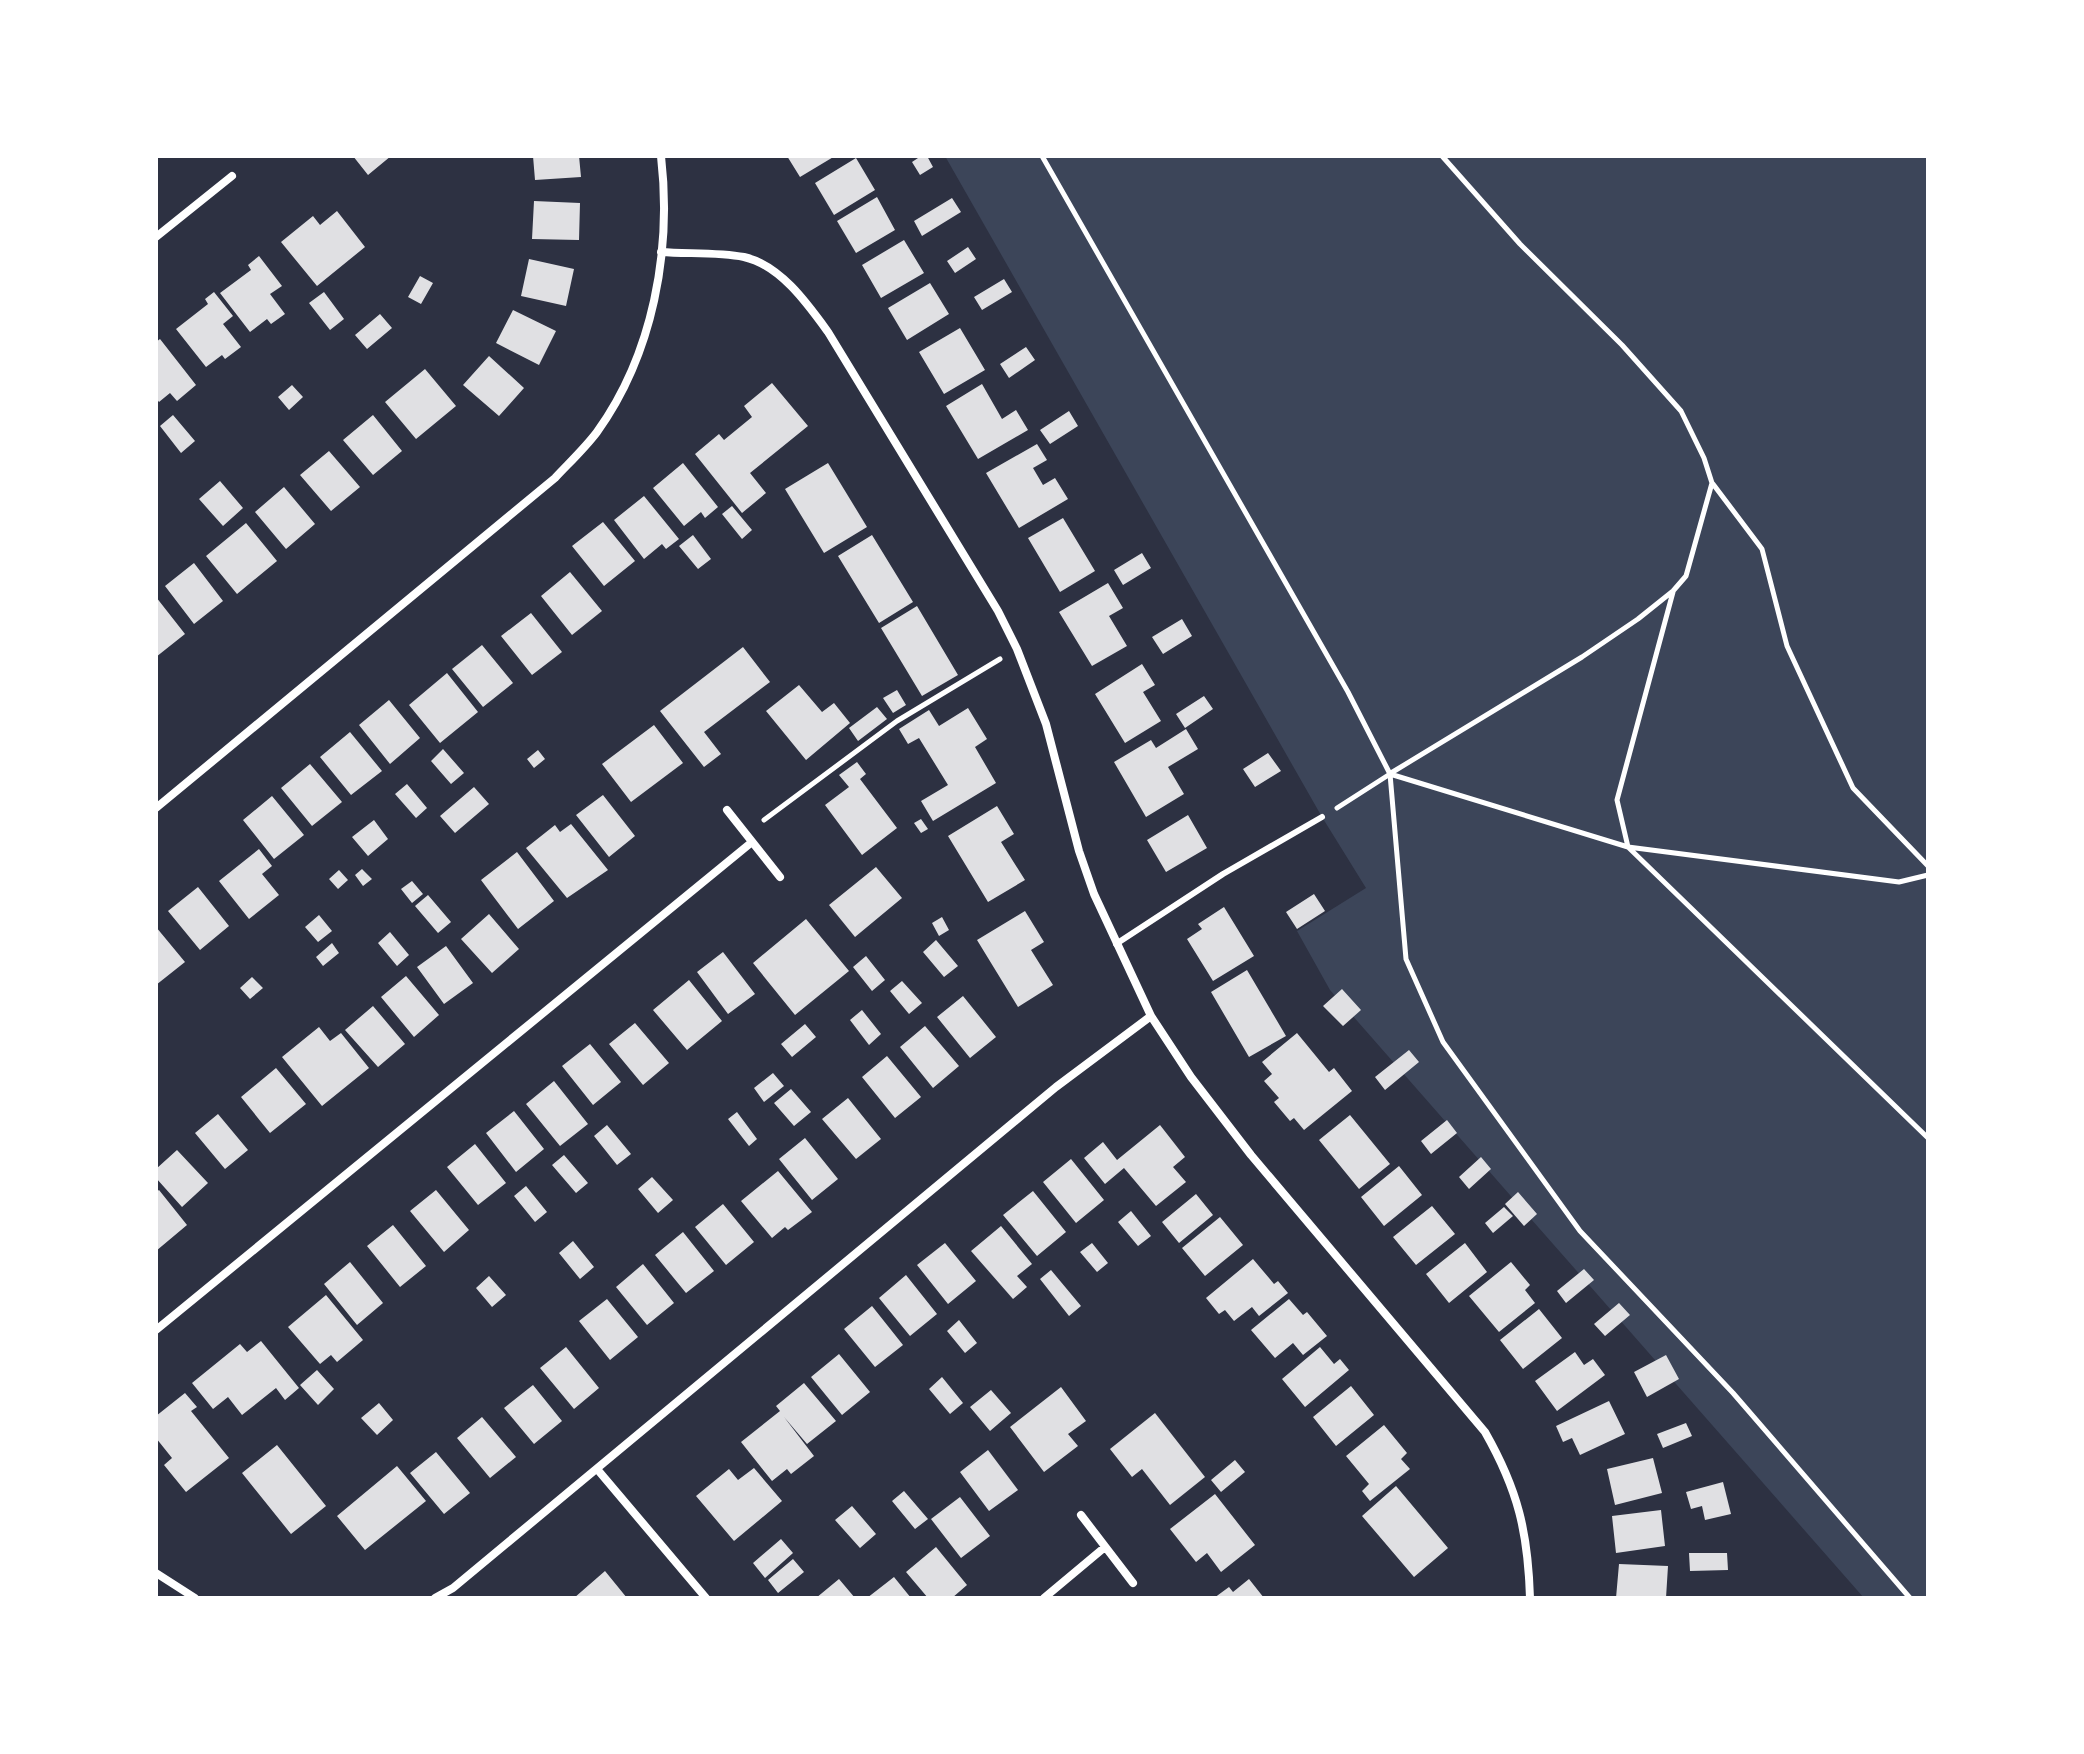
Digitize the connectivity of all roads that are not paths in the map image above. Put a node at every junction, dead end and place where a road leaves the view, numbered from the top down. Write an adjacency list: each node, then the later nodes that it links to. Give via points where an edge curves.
1 (661, 156): 4 (street)
2 (232, 176): 3 (street)
3 (156, 237)
4 (661, 252): 5 (street, via 656,297 643,341 624,389 596,433 555,478); 10 (street, via 745,257 769,268 811,308 1017,649 1046,724 1079,851)
5 (156, 808)
6 (727, 810): 8 (street)
7 (1322, 817): 10 (lane)
8 (752, 842): 9 (street); 12 (street)
9 (780, 877)
10 (1116, 944): 11 (street)
11 (1151, 1016): 13 (street, via 1056,1087); 22 (street, via 1251,1155 1485,1432 1524,1522)
12 (156, 1330)
13 (597, 1469): 19 (street); 20 (street)
14 (1081, 1515): 15 (street)
15 (1105, 1547): 17 (street); 21 (street)
16 (156, 1573): 18 (street)
17 (1133, 1583)
18 (195, 1598)
19 (435, 1598)
20 (706, 1598)
21 (1044, 1598)
22 (1530, 1598)

